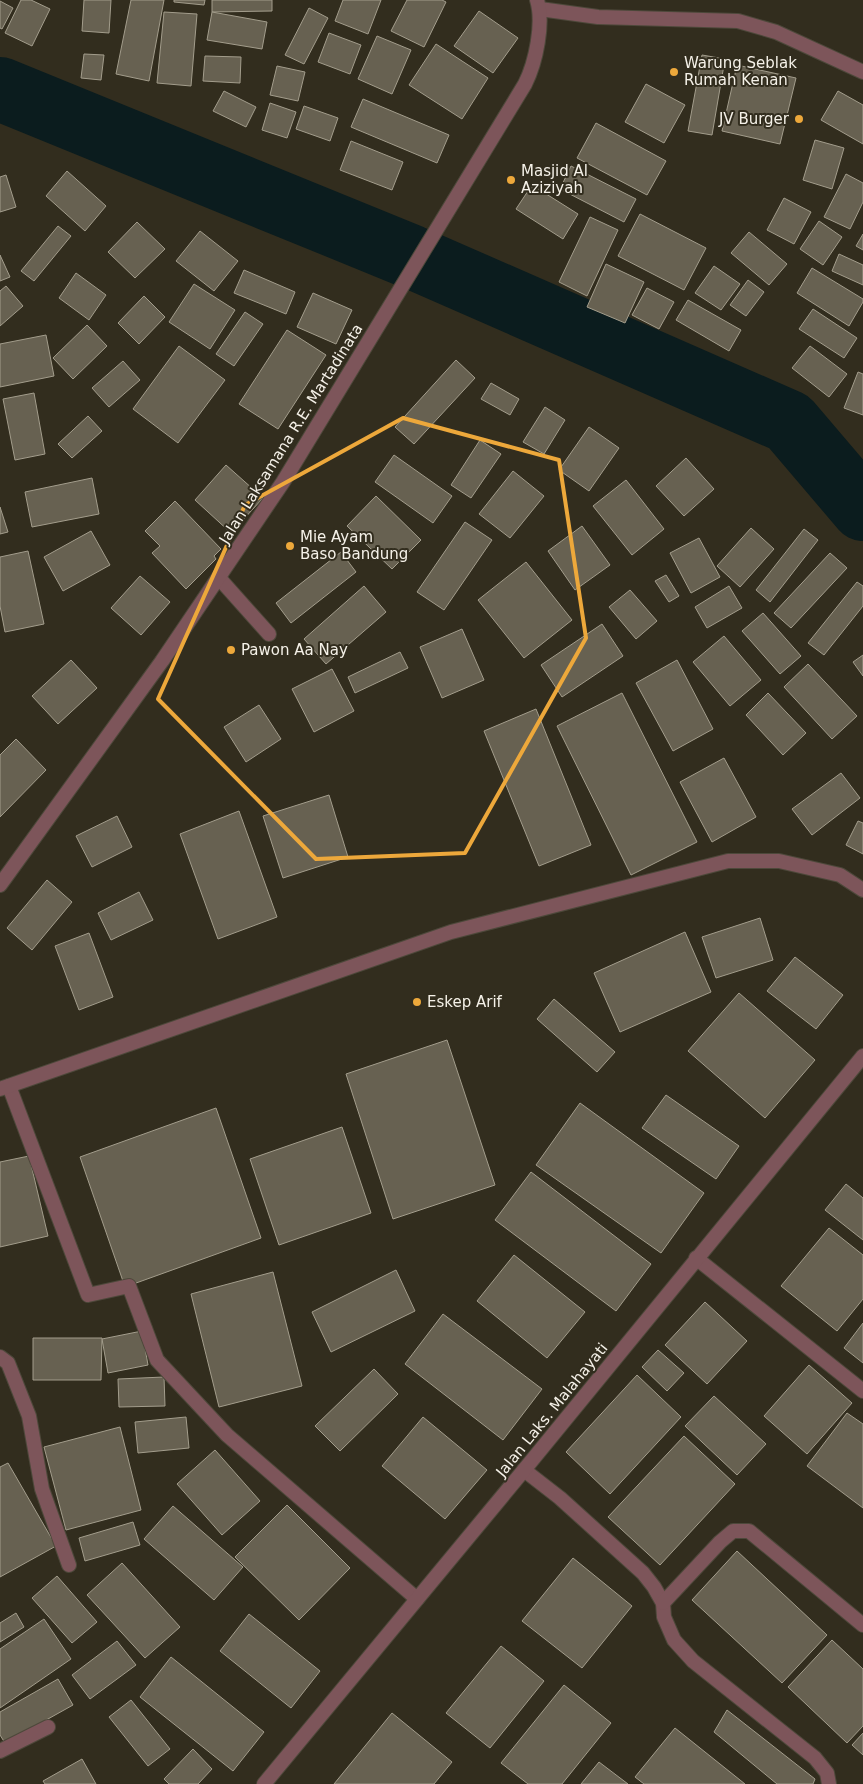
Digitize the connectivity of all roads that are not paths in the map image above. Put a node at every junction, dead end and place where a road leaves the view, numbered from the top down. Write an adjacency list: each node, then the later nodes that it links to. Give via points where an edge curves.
1 (538, 5): 2 (street, via 598,17 738,21 776,32); 3 (street, Jalan Laksamana R.E. Martadinata, via 536,48 529,75 284,482)
2 (863, 72)
3 (218, 578): 4 (street); 5 (street, Jalan Laksamana R.E. Martadinata)
4 (269, 634)
5 (0, 885)
6 (863, 890): 8 (street, via 840,875 778,860 728,862 451,932)
7 (863, 1056): 9 (street, Jalan Laks. Malahayati)
8 (4, 1088): 14 (street, via 88,1295 129,1286 157,1360 228,1435)
9 (696, 1258): 11 (street); 12 (street, Jalan Laks. Malahayati)
10 (0, 1357): 13 (street, via 8,1363 29,1416 42,1489)
11 (863, 1390)
12 (524, 1470): 14 (street, Jalan Laks. Malahayati); 15 (street, via 643,1573)
13 (69, 1565)
14 (417, 1599): 19 (street, Jalan Laks. Malahayati)
15 (663, 1603): 16 (street, via 720,1542 734,1531 749,1531); 20 (street, via 664,1618 674,1640 693,1661 815,1758 827,1773)
16 (863, 1626)
17 (48, 1727): 18 (street)
18 (0, 1751)
19 (264, 1784)
20 (829, 1784)

